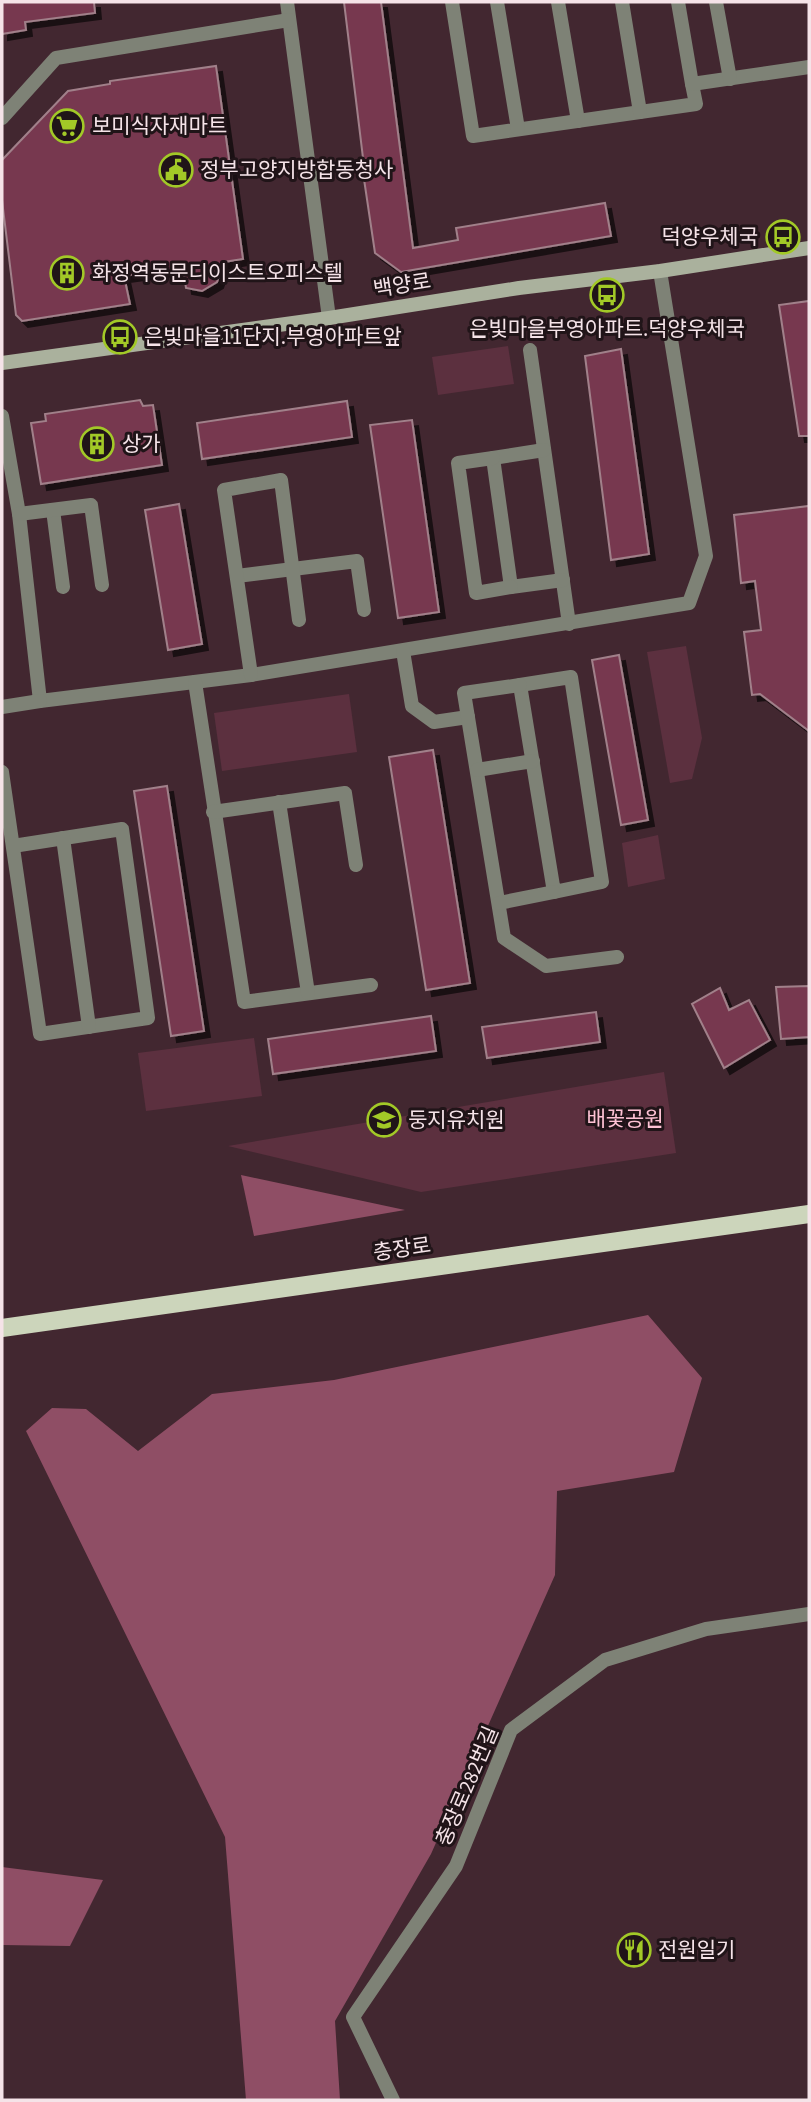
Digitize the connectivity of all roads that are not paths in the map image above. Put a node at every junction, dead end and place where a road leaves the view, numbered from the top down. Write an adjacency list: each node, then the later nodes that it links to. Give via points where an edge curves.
1 (287, 2): 8 (street)
2 (452, 2): 15 (street, via 473,136)
3 (497, 2): 15 (street)
4 (558, 2): 14 (street)
5 (622, 2): 12 (street)
6 (678, 2): 11 (street)
7 (716, 2): 10 (street)
8 (289, 20): 13 (street, via 56,58); 18 (street)
9 (809, 67): 10 (street)
10 (730, 79): 11 (street)
11 (692, 84): 12 (street, via 696,104)
12 (640, 112): 14 (street)
13 (2, 118)
14 (578, 121): 15 (street)
15 (518, 129)
16 (809, 248): 17 (street, 백양로)
17 (660, 271): 18 (street, 백양로); 34 (street, via 706,556 689,603)
18 (329, 318): 20 (street, 백양로)
19 (530, 350): 22 (street)
20 (2, 363)
21 (2, 416): 25 (street)
22 (544, 450): 23 (street); 28 (street)
23 (493, 458): 31 (street); 31 (street, via 458,463 476,593)
24 (53, 510): 25 (street); 29 (street, via 91,505); 30 (street)
25 (19, 514): 39 (street)
26 (293, 569): 27 (street); 27 (street, via 281,480 224,490); 32 (street, via 356,561); 33 (street)
27 (237, 576): 36 (street)
28 (563, 580): 31 (street); 34 (street)
29 (102, 585)
30 (63, 587)
31 (512, 587)
32 (364, 610)
33 (299, 620)
34 (569, 624): 35 (street)
35 (403, 651): 36 (street); 41 (street, via 412,706 434,722)
36 (251, 675): 37 (street)
37 (195, 682): 39 (street); 46 (street)
38 (520, 685): 41 (street, via 464,693); 42 (street); 50 (street, via 570,677 602,883)
39 (40, 701): 40 (street)
40 (2, 707)
41 (468, 717): 43 (street)
42 (533, 761): 43 (street); 50 (street)
43 (477, 770): 51 (street)
44 (2, 772): 48 (street)
45 (279, 802): 46 (street); 49 (street, via 345,793); 54 (street)
46 (213, 812): 54 (street, via 244,1002)
47 (63, 838): 48 (street); 55 (street); 55 (street, via 121,829 148,1018)
48 (13, 846): 55 (street, via 40,1034)
49 (356, 865)
50 (554, 892): 51 (street)
51 (499, 903): 52 (street, via 504,938 546,966)
52 (617, 957)
53 (371, 985): 54 (street)
54 (308, 993)
55 (89, 1027)
56 (809, 1214): 57 (main road, 충장로)
57 (2, 1328)
58 (809, 1614): 59 (street, 충장로282번길, via 706,1629 605,1660 510,1730 456,1866 353,2017)
59 (393, 2100)

